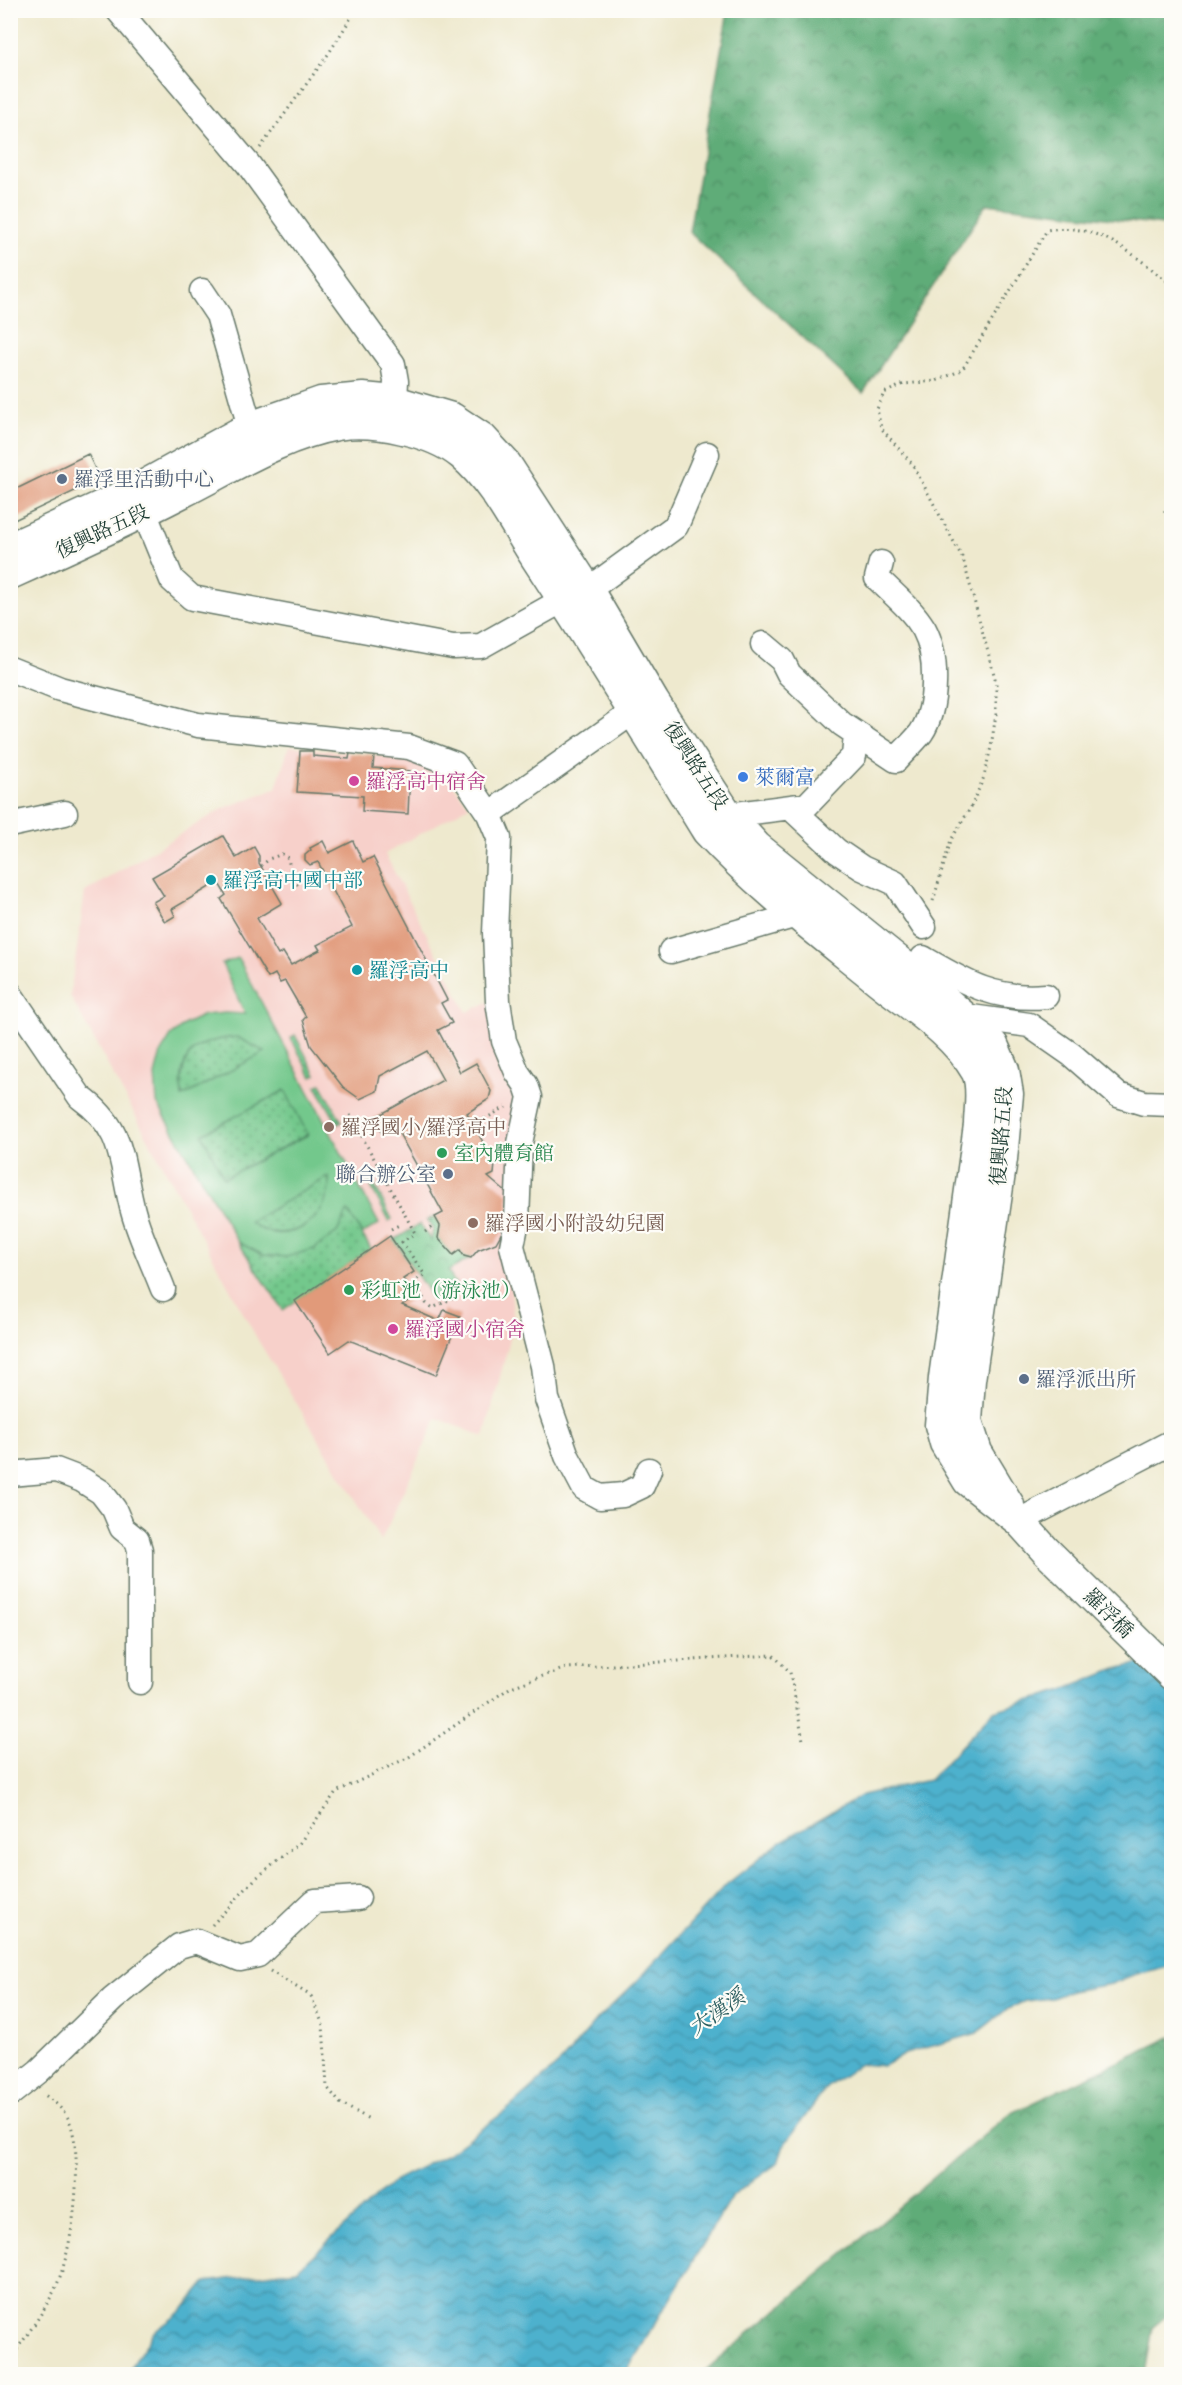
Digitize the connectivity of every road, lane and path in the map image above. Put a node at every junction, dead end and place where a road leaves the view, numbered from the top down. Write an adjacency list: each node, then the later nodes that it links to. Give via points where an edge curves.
1 (118, 10): 3 (lane)
2 (356, 10): 3 (path)
3 (248, 164): 6 (lane, via 393,364)
4 (1172, 285): 29 (path, via 1096,233 1064,227 1047,230 962,370 936,381 904,384 884,393 877,409 881,428 913,465 963,559 996,682 992,747 984,777 951,840)
5 (202, 291): 7 (lane, via 218,315)
6 (395, 401): 7 (main road, 復興路五段, via 363,398 321,402); 16 (main road, 復興路五段, via 452,418 482,438 506,464)
7 (250, 427): 8 (lane); 10 (main road, 復興路五段)
8 (288, 439): 10 (main road, 復興路五段); 16 (main road, 復興路五段, via 334,425 361,422 437,440 461,454 485,480)
9 (707, 454): 16 (lane, via 676,526)
10 (140, 501): 13 (main road, 復興路五段); 15 (main road, 復興路五段); 16 (lane, via 172,580 192,598 453,647 482,646)
11 (1172, 504): 12 (path)
12 (1164, 512)
13 (10, 548)
14 (881, 563): 20 (lane, via 877,578 906,604 932,649 931,708 921,732 896,760)
15 (10, 574)
16 (576, 595): 19 (main road, 復興路五段)
17 (764, 644): 20 (lane, via 782,660 789,674)
18 (10, 669): 23 (lane, via 60,688 198,725 410,747 455,764)
19 (643, 707): 23 (lane); 25 (main road, 復興路五段)
20 (856, 735): 21 (lane, via 854,756 807,805)
21 (792, 809): 25 (lane); 29 (lane, via 837,851 895,883)
22 (65, 813): 24 (lane)
23 (489, 814): 47 (lane, via 499,838 495,933 498,1001 504,1041 530,1097 520,1143 517,1221 512,1246 543,1366 547,1399 567,1456 584,1488 600,1497 623,1495 642,1486)
24 (12, 820)
25 (718, 823): 28 (main road, 復興路五段, via 737,863); 34 (main road, 復興路五段, via 758,847)
26 (261, 866): 27 (path, via 282,854 288,858 292,879 298,885 312,885)
27 (326, 877)
28 (797, 915): 30 (lane); 35 (main road, 復興路五段, via 954,1042)
29 (924, 927)
30 (671, 951)
31 (923, 958): 33 (lane, via 988,992 1022,998)
32 (10, 994): 44 (lane, via 80,1097 96,1108 116,1137 133,1211)
33 (1046, 996)
34 (964, 1016): 35 (main road, 復興路五段, via 993,1045 1004,1070); 36 (lane, via 1029,1025 1072,1055 1118,1095 1144,1103)
35 (994, 1094): 49 (main road, 復興路五段, via 1002,1159 966,1321 967,1421 977,1452)
36 (1172, 1104)
37 (498, 1111): 39 (path)
38 (350, 1115): 45 (path, via 415,1233 402,1242 425,1275 414,1281 426,1303 433,1308)
39 (474, 1125)
40 (401, 1224): 42 (path)
41 (432, 1227): 43 (path)
42 (391, 1229)
43 (425, 1232)
44 (163, 1289)
45 (458, 1294)
46 (1172, 1442): 49 (lane)
47 (649, 1470)
48 (10, 1474): 52 (lane, via 56,1470 82,1480 101,1492 122,1528 137,1540)
49 (1019, 1521): 50 (main road, 復興路五段)
50 (1047, 1551): 51 (main road, 羅浮橋)
51 (1172, 1675)
52 (140, 1682)
53 (803, 1740): 55 (path, via 790,1672 772,1654 566,1668 511,1687 409,1757 336,1792 299,1844 256,1878)
54 (358, 1898): 56 (lane, via 315,1901 258,1955)
55 (196, 1941): 56 (lane); 57 (lane, via 179,1946 113,1999)
56 (240, 1959): 58 (path, via 276,1973 311,1996 323,2025 327,2087 340,2103)
57 (17, 2089): 59 (path, via 51,2099 68,2118 76,2144 76,2172 67,2251 55,2291)
58 (369, 2119)
59 (10, 2359)

